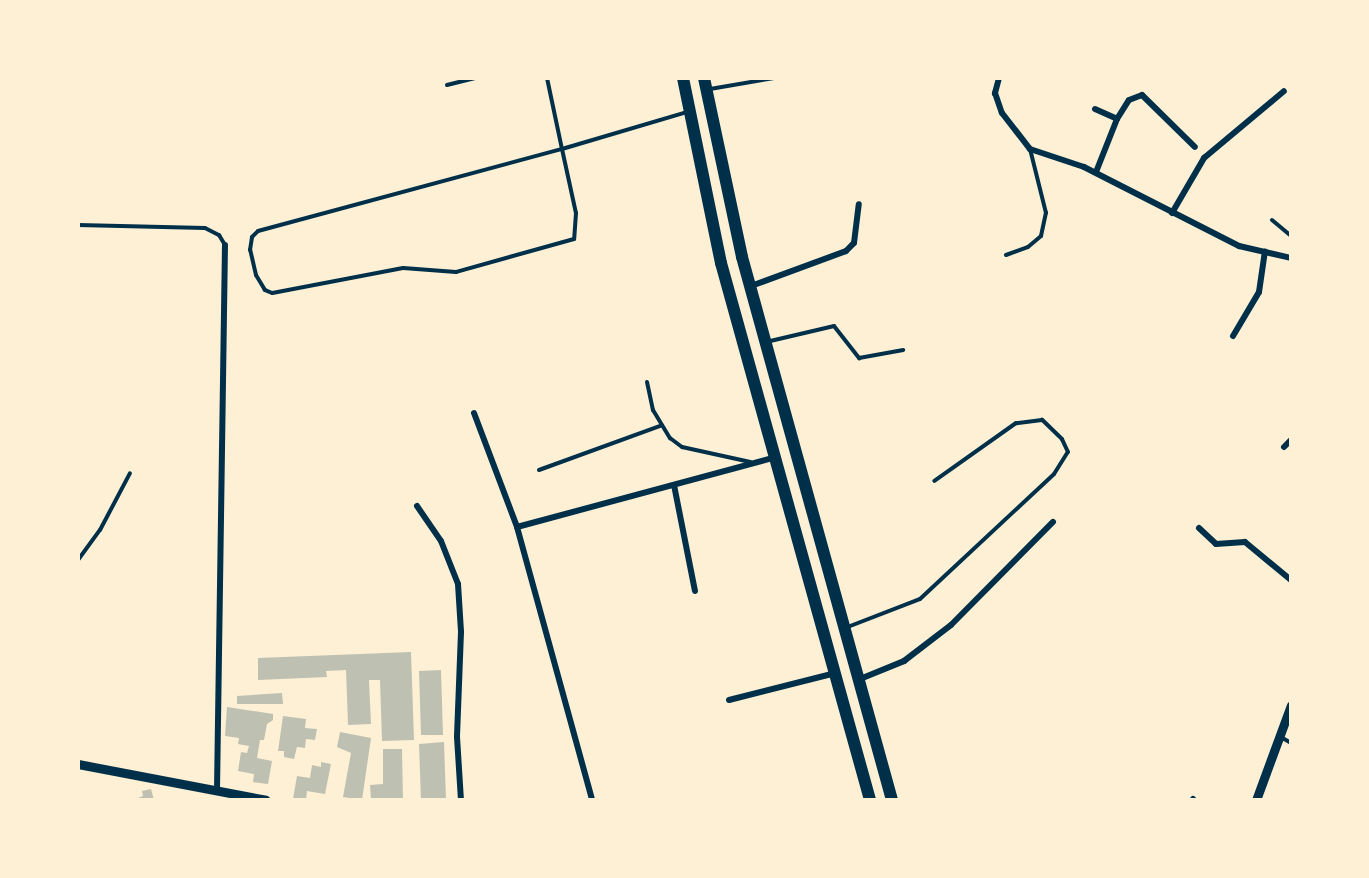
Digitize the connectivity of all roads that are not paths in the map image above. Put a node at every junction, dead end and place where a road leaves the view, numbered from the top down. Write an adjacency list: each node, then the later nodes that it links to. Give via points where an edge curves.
1 (476, 78): 7 (lane)
2 (547, 78): 14 (lane)
3 (683, 78): 10 (main road)
4 (774, 78): 6 (lane)
5 (999, 78): 13 (street, via 995,93 1002,113)
6 (705, 84): 25 (main road)
7 (447, 85)
8 (1284, 91): 17 (street, via 1204,159)
9 (1095, 109): 11 (street)
10 (690, 112): 14 (lane); 34 (main road, via 721,263)
11 (1117, 119): 12 (street, via 1129,100 1142,95); 15 (street)
12 (1195, 147)
13 (1030, 148): 15 (street); 23 (lane, via 1046,213 1041,236 1028,247)
14 (562, 149): 14 (lane, via 258,231 252,237 250,250 255,275 265,290 272,293 380,270 456,272 565,243 574,239 578,227)
15 (1096, 172): 17 (street)
16 (859, 204): 25 (street, via 854,243 846,252)
17 (1172, 213): 22 (street, via 1239,246)
18 (1272, 220): 20 (lane)
19 (78, 225): 21 (lane, via 205,228 219,235)
20 (1291, 236)
21 (225, 245): 55 (street)
22 (1264, 251): 24 (street); 26 (street, via 1258,292)
23 (1006, 255)
24 (1291, 258)
25 (751, 286): 27 (main road)
26 (1233, 336)
27 (766, 342): 28 (lane, via 834,326 859,358); 47 (main road)
28 (903, 350)
29 (647, 382): 31 (lane)
30 (474, 413): 42 (street)
31 (660, 426): 35 (lane, via 682,447); 36 (lane)
32 (1291, 440): 33 (street)
33 (1284, 447)
34 (776, 457): 35 (street); 48 (main road)
35 (754, 463): 39 (street)
36 (539, 470)
37 (130, 473): 44 (lane, via 100,530)
38 (934, 481): 47 (lane, via 1016,423 1042,420 1062,439 1068,452 1054,474 920,599)
39 (674, 485): 42 (street); 46 (street)
40 (417, 506): 57 (street, via 441,541 458,585 461,632 457,737)
41 (1053, 522): 49 (street, via 951,625 904,661)
42 (517, 527): 58 (street)
43 (1199, 528): 45 (street, via 1216,544 1245,542)
44 (78, 560)
45 (1291, 580)
46 (695, 591)
47 (846, 628): 49 (main road)
48 (836, 673): 50 (street); 59 (main road)
49 (860, 679): 60 (main road)
50 (729, 700)
51 (1291, 705): 52 (street)
52 (1279, 736): 53 (lane); 61 (street)
53 (1291, 743)
54 (78, 764): 55 (street)
55 (217, 790): 56 (street)
56 (266, 800)
57 (461, 800)
58 (592, 800)
59 (870, 800)
60 (892, 800)
61 (1256, 800)

